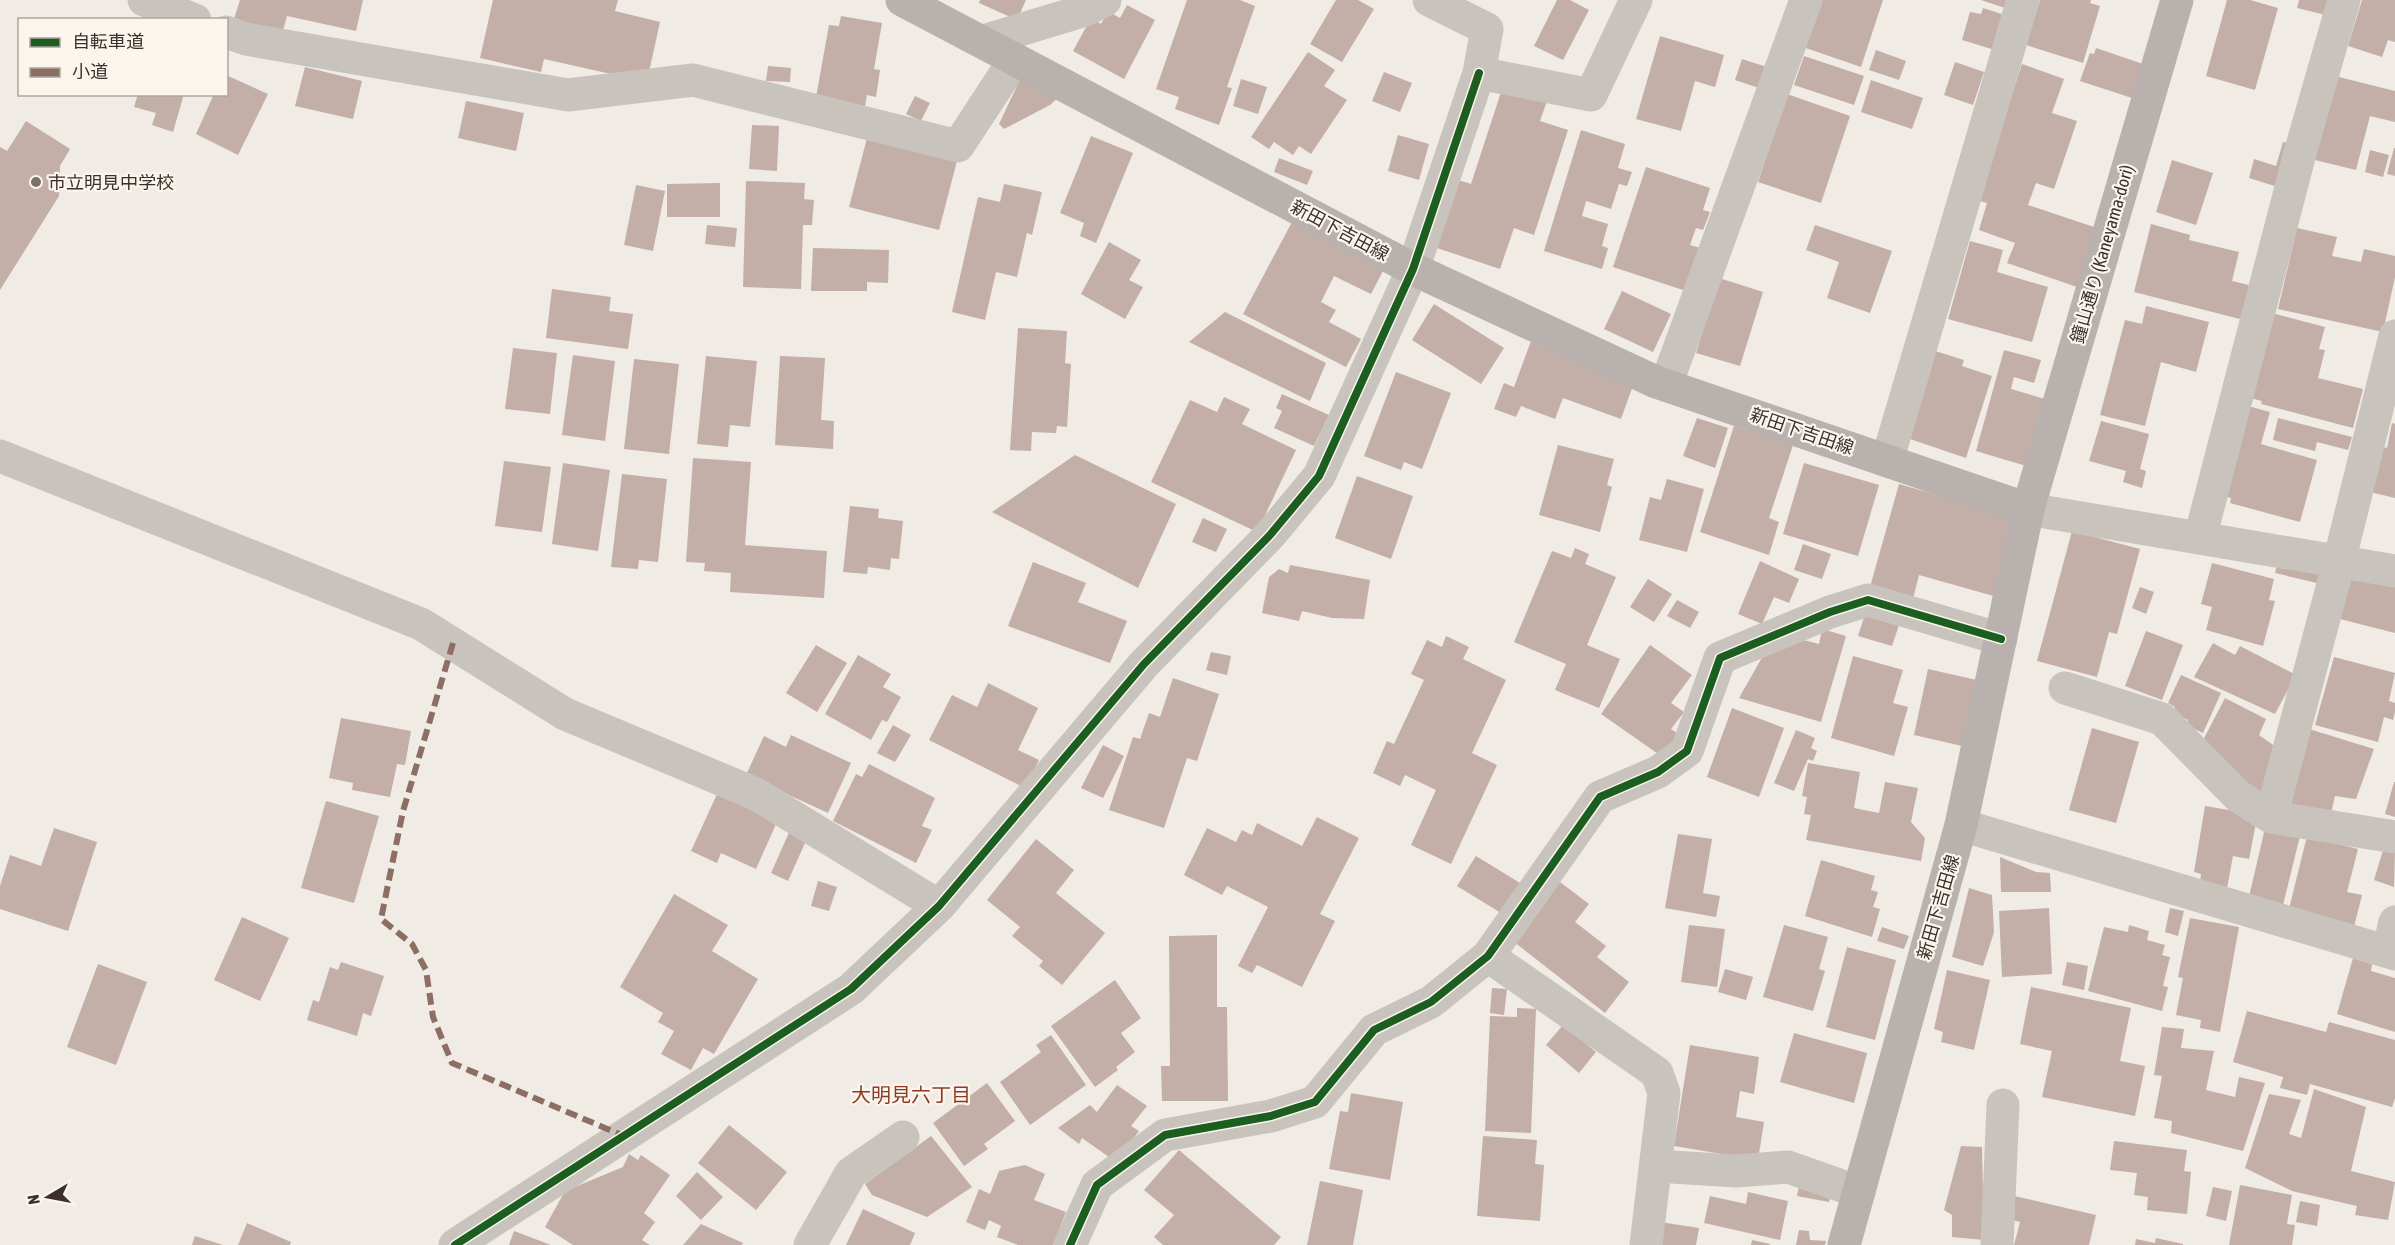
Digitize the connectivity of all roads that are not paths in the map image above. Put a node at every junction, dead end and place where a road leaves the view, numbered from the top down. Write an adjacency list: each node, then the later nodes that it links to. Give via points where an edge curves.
1 (144, 0): 10 (street)
2 (902, 0): 12 (main road, 新田下吉田線)
3 (1105, 0): 12 (street, via 1086,10)
4 (1429, 0): 14 (street, via 1487,28)
5 (1635, 0): 14 (street, via 1590,95)
6 (1806, 0): 17 (street)
7 (2023, 0): 19 (street)
8 (2177, 0): 20 (main road, 鐘山通り (Kaneyama-dori))
9 (2344, 0): 21 (street)
10 (190, 18)
11 (228, 33): 13 (street, via 568,95 693,80 958,146)
12 (983, 41): 13 (main road, 新田下吉田線)
13 (1015, 59): 15 (main road, 新田下吉田線)
14 (1479, 73): 15 (street)
15 (1413, 269): 17 (main road, 新田下吉田線); 29 (street, via 1319,476 1270,535 1144,664)
16 (2395, 336): 22 (street)
17 (1666, 385): 19 (main road, 新田下吉田線)
18 (0, 456): 29 (street, via 421,624 565,714 756,794)
19 (1887, 461): 20 (main road, 新田下吉田線)
20 (2028, 508): 21 (street); 24 (main road, 新田下吉田線)
21 (2200, 538): 22 (street)
22 (2339, 562): 23 (street); 26 (street)
23 (2395, 572)
24 (2001, 639): 27 (main road, 新田下吉田線); 31 (street, via 1868,600 1720,658 1687,751 1658,772 1600,798)
25 (2066, 688): 26 (street, via 2162,719 2238,796)
26 (2271, 816): 28 (street)
27 (1961, 825): 30 (street); 35 (main road, 新田下吉田線)
28 (2395, 837)
29 (939, 906): 36 (street, via 851,989)
30 (2393, 943)
31 (1488, 956): 34 (street, via 1657,1073 1664,1093); 38 (street, via 1431,1002 1374,1030 1315,1102 1271,1116 1165,1135 1097,1185)
32 (2003, 1105): 41 (street)
33 (903, 1137): 37 (street, via 851,1173)
34 (1656, 1166): 35 (street, via 1736,1171 1788,1167); 39 (street)
35 (1859, 1192): 40 (main road, 新田下吉田線)
36 (455, 1245)
37 (810, 1245)
38 (1070, 1245)
39 (1646, 1245)
40 (1844, 1245)
41 (1997, 1245)

